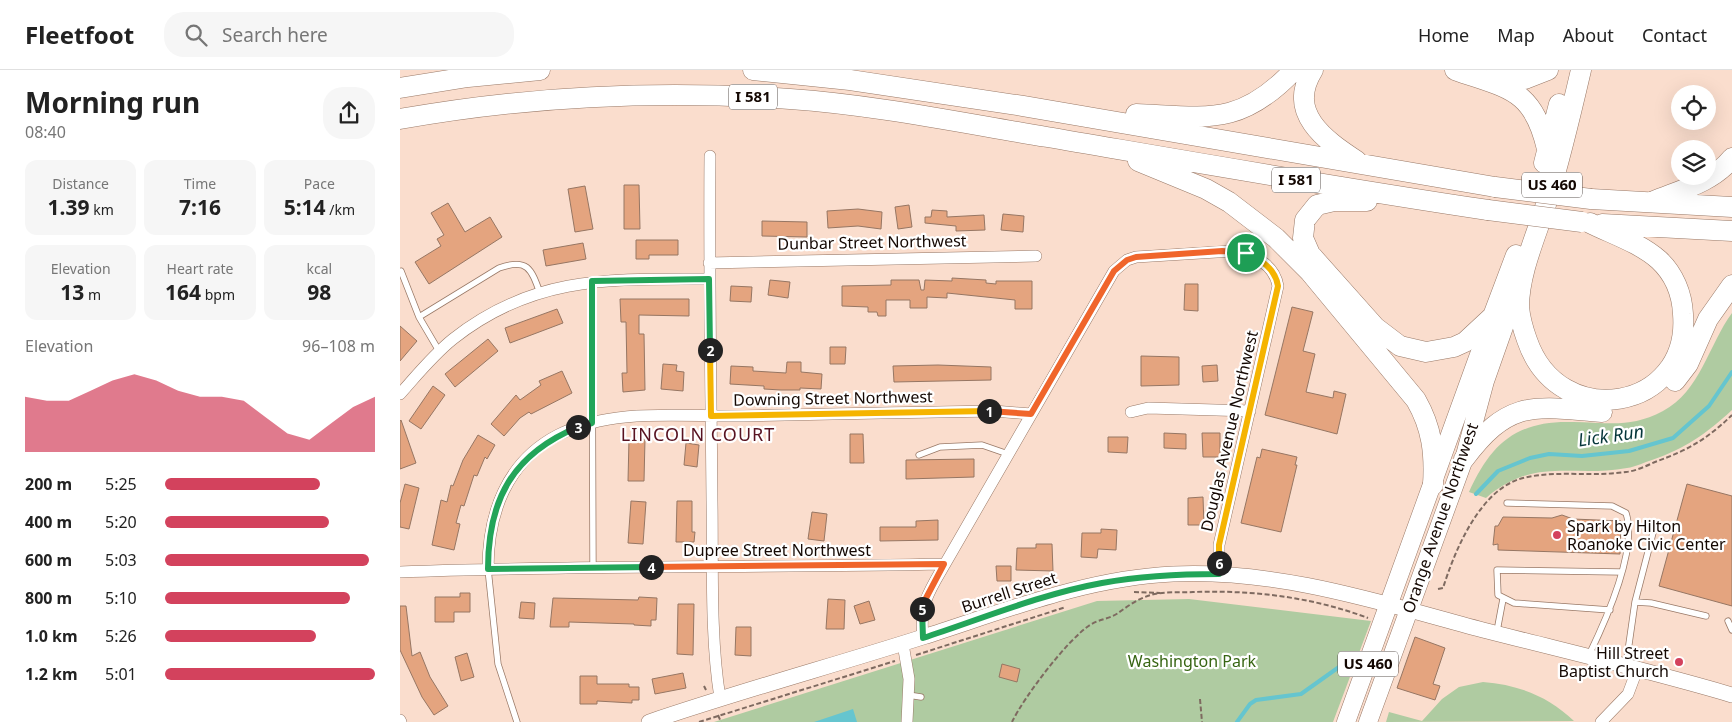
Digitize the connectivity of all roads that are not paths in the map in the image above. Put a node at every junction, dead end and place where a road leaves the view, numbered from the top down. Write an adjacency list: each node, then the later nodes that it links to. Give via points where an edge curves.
1 (540, 70): 9 (highway)
2 (753, 70): 10 (highway, I 581, via 850,80)
3 (1294, 70): 10 (highway, via 1264,97 1218,116 1185,118)
4 (1313, 70): 16 (highway, via 1307,83 1305,101 1311,124 1326,140)
5 (1455, 70): 13 (highway, via 1520,96 1534,111)
6 (1480, 70): 7 (highway, via 1501,78 1519,80)
7 (1548, 70)
8 (1579, 74): 13 (highway, US 460); 27 (highway, US 460, via 1553,184)
9 (400, 88)
10 (1051, 110): 16 (highway, I 581)
11 (400, 119): 12 (highway, I 581, via 574,97 720,95 794,99 867,108)
12 (1104, 147): 17 (highway, I 581); 42 (highway, via 1206,189 1229,202 1294,255 1416,400 1433,444)
13 (1548, 151): 30 (highway, US 460, via 1522,238)
14 (710, 156): 23 (street)
15 (1732, 158): 18 (highway, via 1718,172 1699,183)
16 (1365, 166): 18 (highway, I 581, bridge, via 1495,187)
17 (1396, 195): 20 (highway, I 581, bridge); 30 (highway, via 1373,200 1334,201 1317,206 1305,220 1303,229 1310,254 1375,328 1400,346 1426,352 1454,347 1465,342)
18 (1647, 204): 19 (highway, I 581)
19 (1732, 207)
20 (1586, 223): 21 (highway, I 581); 27 (highway, via 1649,252 1669,271 1678,289 1684,321 1680,348 1666,372 1653,384 1624,398 1601,400 1577,395 1549,378 1530,349 1521,322)
21 (1732, 230)
22 (1036, 256): 23 (street, Dunbar Street Northwest)
23 (709, 263): 25 (street)
24 (401, 271): 31 (lane)
25 (709, 279): 26 (street); 37 (street)
26 (592, 281): 29 (street); 38 (lane)
27 (1520, 284): 41 (main road, Orange Avenue Northwest / US 460, via 1485,381)
28 (1732, 285): 41 (highway, via 1708,319 1688,364 1665,391 1650,401 1618,412 1544,407 1525,410 1498,421)
29 (540, 293): 31 (lane, via 529,268 512,263); 32 (street, via 479,321)
30 (1493, 316): 42 (main road, Orange Avenue Northwest / US 460)
31 (419, 317): 32 (lane)
32 (439, 351): 33 (street)
33 (400, 394)
34 (1250, 411): 35 (street, via 1148,408); 36 (street, Douglas Avenue Northwest, via 1277,278 1261,260 1232,251 1127,260 1114,271); 51 (street, Douglas Avenue Northwest, via 1219,545)
35 (1131, 412)
36 (1031, 414): 37 (street, Downing Street Northwest, via 994,411); 39 (street)
37 (711, 416): 38 (street, Downing Street Northwest, via 624,417); 46 (street)
38 (592, 423): 47 (lane); 48 (street, Downing Street Northwest, via 558,435 542,445 514,473 496,507 491,526)
39 (1008, 454): 40 (lane, via 982,445 940,446); 45 (street)
40 (919, 455)
41 (1464, 459): 55 (main road, Orange Avenue Northwest / US 460)
42 (1433, 485): 54 (main road, Orange Avenue Northwest / US 460)
43 (1507, 503): 50 (lane, via 1612,506 1621,509 1628,520 1628,544)
44 (1655, 524): 53 (lane)
45 (944, 564): 46 (street, Dupree Street Northwest); 61 (street, via 925,600 921,622)
46 (714, 567): 47 (street, Dupree Street Northwest); 68 (street, via 716,674)
47 (593, 568): 48 (street, Dupree Street Northwest)
48 (488, 569): 49 (street, Dupree Street Northwest); 69 (lane, via 495,650)
49 (400, 572)
50 (1621, 572): 52 (lane, via 1497,570 1497,591); 56 (lane)
51 (1219, 574): 54 (street, Burrell Street, via 1246,575); 61 (street, Burrell Street, via 1173,574 1100,583)
52 (1502, 599): 56 (lane, via 1514,603); 60 (lane)
53 (1635, 602): 57 (lane); 64 (lane)
54 (1389, 606): 55 (street, Burrell Street); 72 (main road, Orange Avenue Northwest / US 460)
55 (1409, 610): 60 (street, Burrell Street); 73 (main road, Orange Avenue Northwest / US 460)
56 (1610, 610): 63 (lane)
57 (1706, 616)
58 (1728, 621): 59 (lane)
59 (1732, 630)
60 (1497, 633): 63 (street, Burrell Street)
61 (923, 638): 62 (street, Burrell Street)
62 (905, 651): 65 (street); 68 (street, Burrell Street)
63 (1588, 657): 64 (street, Burrell Street)
64 (1631, 669): 66 (street, Burrell Street); 74 (street, via 1628,694)
65 (908, 695): 67 (lane); 71 (street)
66 (1732, 695)
67 (921, 697)
68 (720, 698): 70 (street, Burrell Street)
69 (517, 722)
70 (649, 722)
71 (907, 722)
72 (1346, 722)
73 (1368, 722)
74 (1601, 722)

